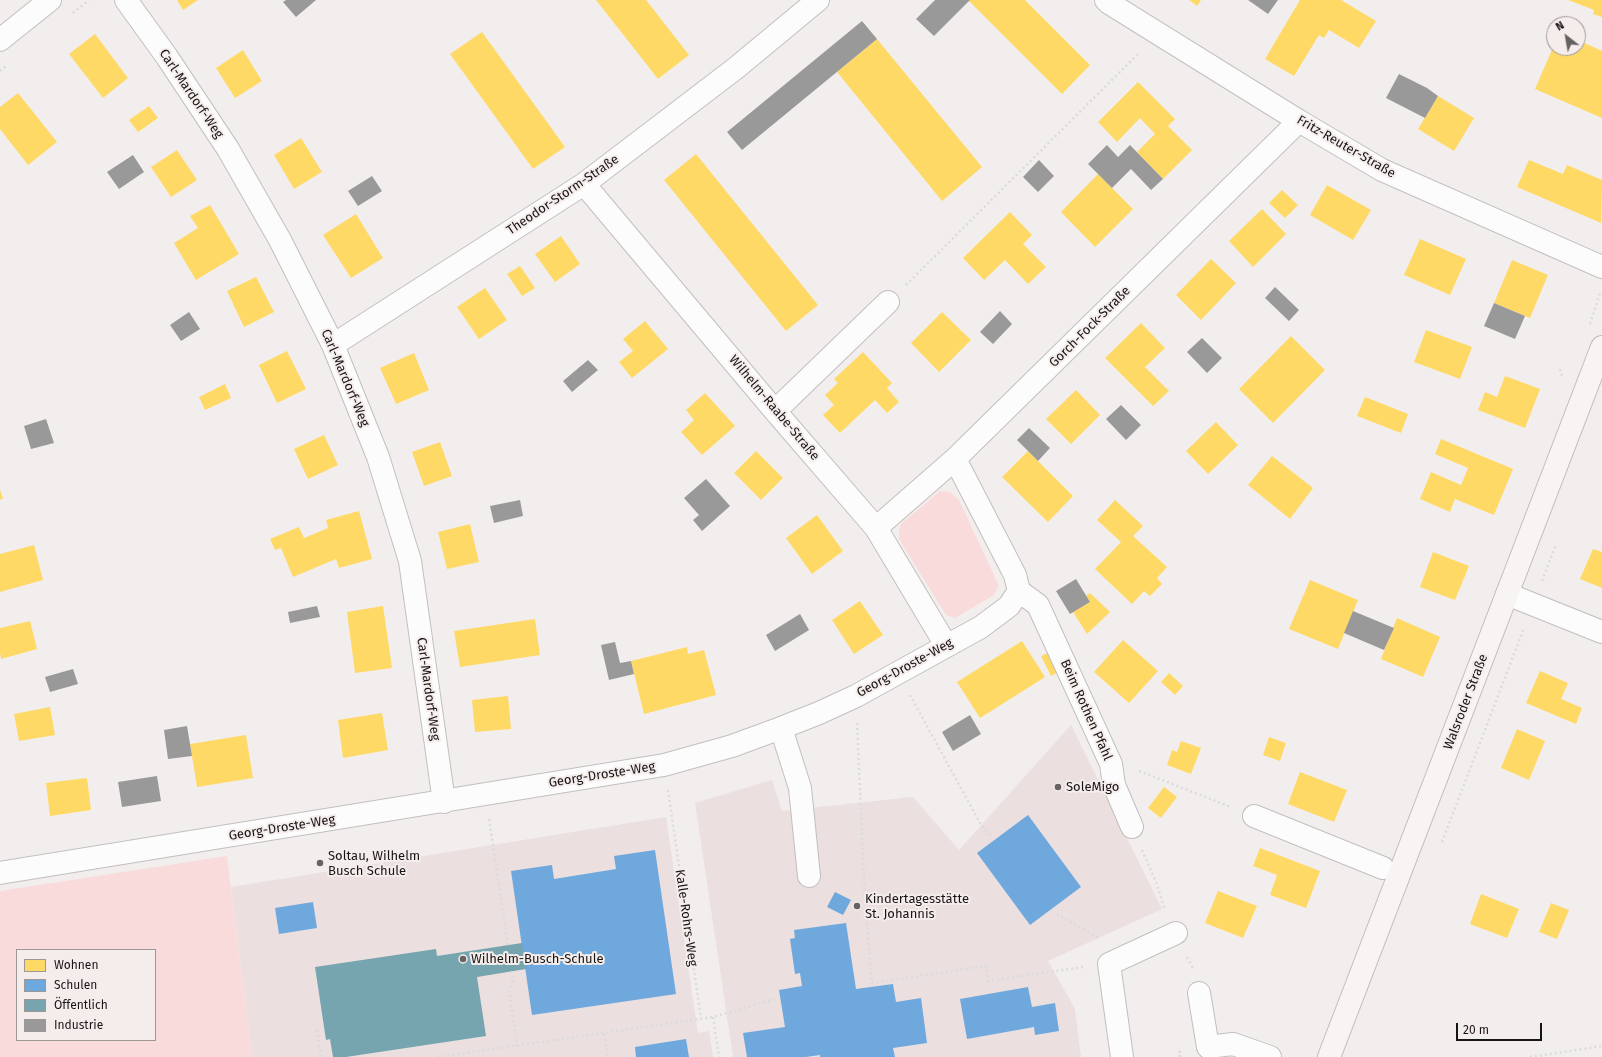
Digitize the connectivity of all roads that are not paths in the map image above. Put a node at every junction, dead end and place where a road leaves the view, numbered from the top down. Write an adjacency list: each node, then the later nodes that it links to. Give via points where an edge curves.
1 (50, 0): 5 (street)
2 (126, 0): 10 (street, Carl-Mardorf-Weg, via 167,56 228,149 280,240)
3 (818, 0): 7 (street, Theodor-Storm-Straße, via 736,68)
4 (1109, 1): 6 (street, Fritz-Reuter-Straße)
5 (0, 40)
6 (1299, 121): 8 (street, Fritz-Reuter-Straße, via 1382,170); 13 (street, Gorch-Fock-Straße)
7 (584, 184): 10 (street, Theodor-Storm-Straße); 12 (street, Wilhelm-Raabe-Straße)
8 (1602, 267)
9 (888, 302): 12 (street)
10 (333, 345): 20 (street, Carl-Mardorf-Weg, via 378,457 410,561)
11 (1602, 347): 16 (main road, Walsroder Straße)
12 (775, 411): 14 (street, Wilhelm-Raabe-Straße)
13 (956, 459): 14 (street, Gorch-Fock-Straße); 15 (street, via 1015,575)
14 (876, 528): 18 (street, Wilhelm-Raabe-Straße)
15 (1019, 591): 18 (street, Georg-Droste-Weg, via 1004,610 981,627); 22 (street, Beim Rothen Pfahl, via 1038,605 1111,764 1114,786)
16 (1507, 594): 17 (street); 30 (main road, Walsroder Straße)
17 (1602, 632)
18 (946, 645): 19 (street, Georg-Droste-Weg, via 856,696)
19 (781, 728): 20 (street, Georg-Droste-Weg, via 732,746 664,765); 25 (street, via 800,788)
20 (444, 802): 24 (street, Georg-Droste-Weg)
21 (1254, 816): 23 (street)
22 (1132, 828)
23 (1384, 868)
24 (0, 873)
25 (809, 876)
26 (1176, 933): 28 (street, via 1109,964)
27 (1199, 993): 29 (street, via 1208,1047 1233,1044)
28 (1122, 1057)
29 (1270, 1057)
30 (1329, 1057)

